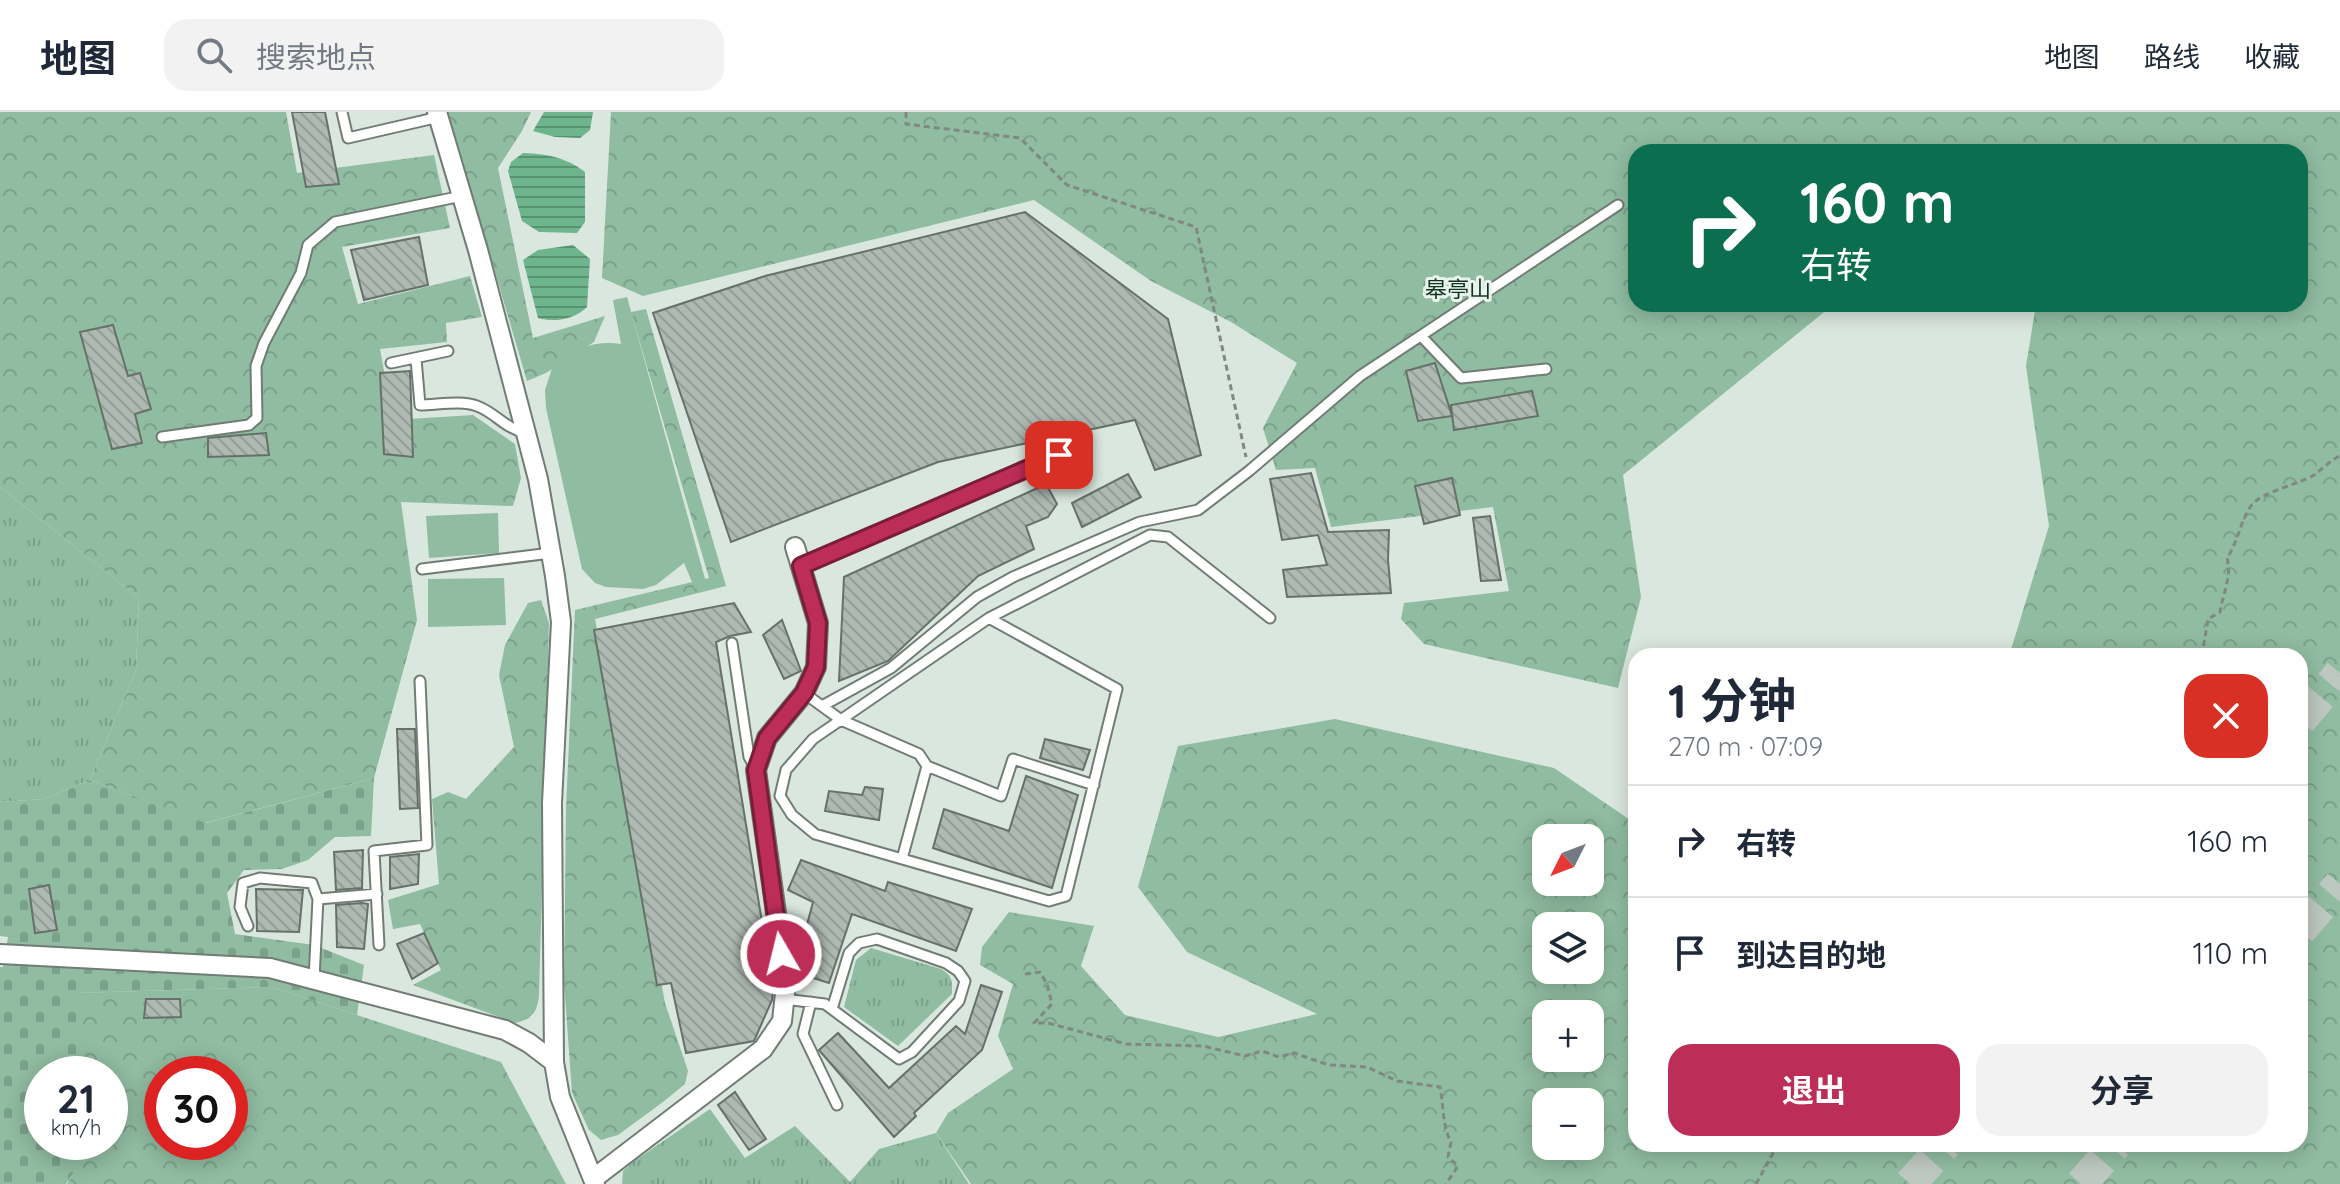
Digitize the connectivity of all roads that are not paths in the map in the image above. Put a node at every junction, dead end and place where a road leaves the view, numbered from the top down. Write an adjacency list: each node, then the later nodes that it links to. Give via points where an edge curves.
1 (342, 112): 2 (lane, via 348,138)
2 (438, 115): 3 (street)
3 (462, 196): 10 (street); 11 (lane, via 335,222 308,245 301,273 264,343 256,366 257,418 249,425)
4 (1618, 205): 5 (lane)
5 (1421, 336): 9 (lane, via 1461,378); 22 (lane, via 1360,376 1198,510 1140,522 1013,577 977,597 891,668)
6 (448, 351): 7 (lane)
7 (416, 359): 8 (lane); 10 (lane, via 420,405 474,404 510,430)
8 (391, 363)
9 (1546, 369)
10 (526, 433): 14 (street)
11 (162, 437)
12 (1082, 467): 15 (lane, via 1059,455)
13 (795, 547): 15 (street)
14 (551, 553): 16 (lane); 37 (street, via 561,622 552,803)
15 (801, 566): 21 (street, via 818,623 816,667)
16 (422, 569)
17 (989, 618): 18 (lane, via 1150,535 1168,537); 23 (lane); 26 (lane, via 1117,689)
18 (1270, 618)
19 (732, 643): 25 (lane, via 749,757)
20 (420, 681): 28 (lane, via 427,845 374,851)
21 (804, 693): 22 (lane); 25 (street, via 767,738)
22 (822, 706): 23 (lane)
23 (841, 720): 24 (lane, via 919,754); 27 (lane, via 813,739 786,770 780,796 792,815 815,834)
24 (927, 766): 26 (lane, via 1001,796 1013,759); 27 (lane)
25 (756, 770): 34 (street)
26 (1094, 785): 27 (lane, via 1066,896 1049,901)
27 (902, 859)
28 (377, 894): 29 (lane); 31 (lane)
29 (318, 899): 30 (lane, via 312,883 260,878 243,883 240,907); 33 (lane)
30 (248, 926)
31 (379, 945)
32 (0, 954): 33 (street, via 270,968)
33 (314, 979): 37 (street, via 505,1030)
34 (784, 999): 35 (lane); 39 (street, via 782,1021 763,1049)
35 (811, 1002): 36 (lane); 38 (lane, via 803,1034)
36 (832, 1009): 36 (lane, via 899,1059 912,1052 959,1001 965,981 946,963 877,939 859,943 849,953)
37 (554, 1062): 39 (street, via 560,1097)
38 (837, 1105)
39 (594, 1181)

